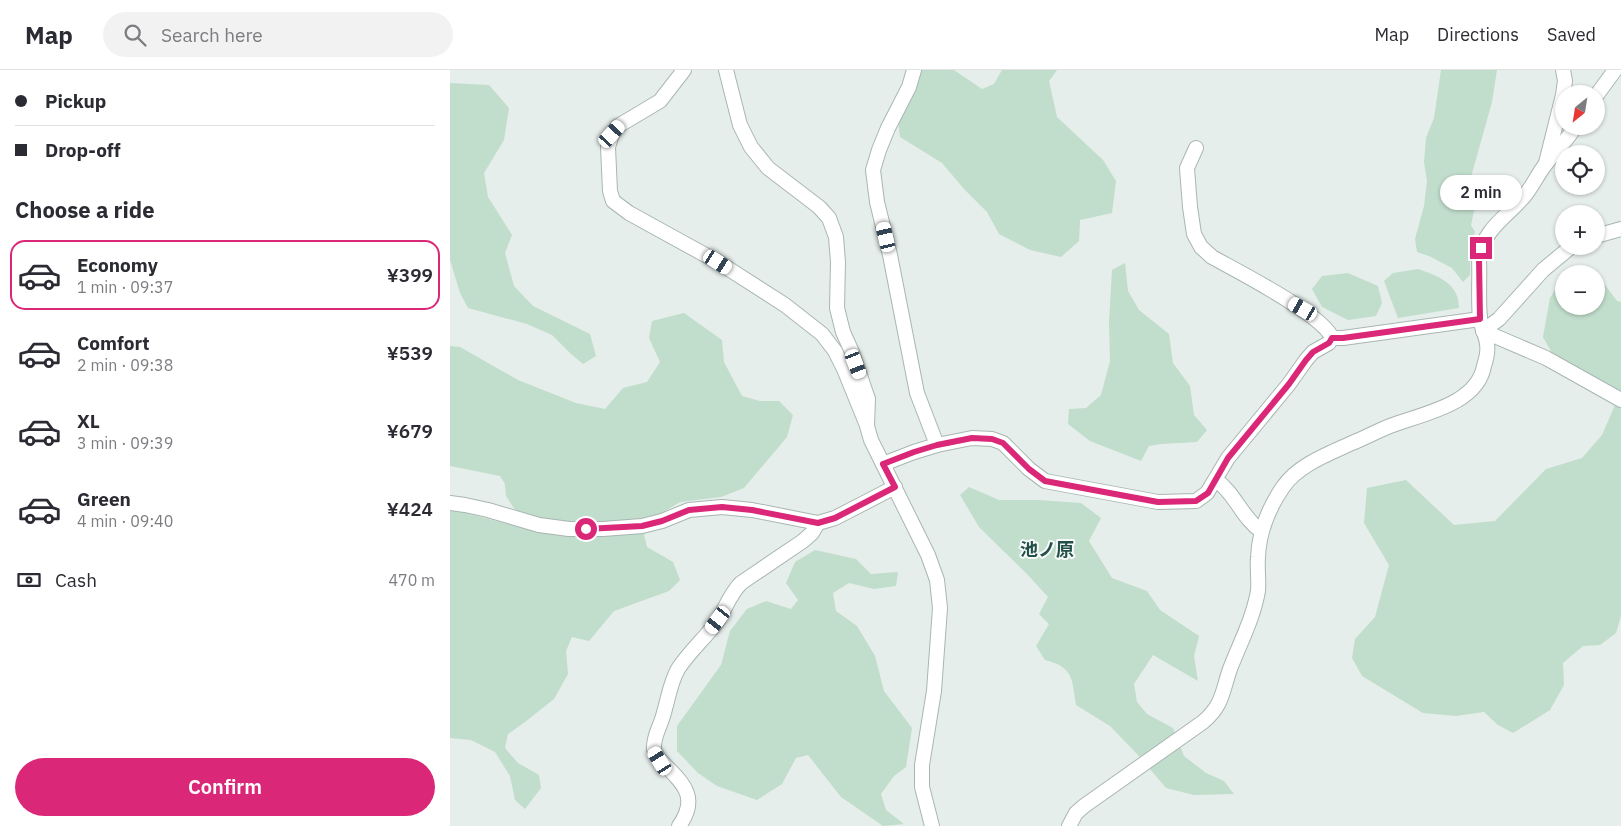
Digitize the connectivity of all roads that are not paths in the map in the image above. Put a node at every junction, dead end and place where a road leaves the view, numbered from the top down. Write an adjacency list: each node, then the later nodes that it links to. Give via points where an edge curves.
1 (684, 70): 16 (street, via 660,101 618,126 612,134 608,147 613,201 718,262 785,305 822,334 844,369)
2 (726, 70): 16 (street, via 740,125 751,147 768,168 829,218 836,237 837,308 868,399)
3 (914, 70): 17 (street, via 873,170 917,394)
4 (1563, 70): 9 (street, via 1564,95)
5 (1615, 70): 6 (street)
6 (1604, 85)
7 (1570, 135): 9 (street)
8 (1196, 148): 14 (street, via 1187,168 1194,234 1201,247 1212,257 1303,309)
9 (1546, 164): 13 (street, via 1527,193 1496,223 1481,248)
10 (1621, 229): 11 (street)
11 (1605, 233)
12 (1560, 255): 13 (street, via 1499,319)
13 (1482, 325): 14 (street); 15 (street); 23 (street, via 1487,344 1484,368 1479,381 1465,395 1441,408 1390,426 1296,473 1283,486)
14 (1332, 338): 19 (street, via 1306,360 1228,458)
15 (1621, 400)
16 (867, 426): 18 (street)
17 (937, 445): 18 (street); 19 (street, via 972,438 992,439 1003,443 1045,481 1158,502 1196,501 1208,493)
18 (883, 464): 20 (street)
19 (1216, 480): 23 (street, via 1253,526)
20 (895, 487): 22 (street, via 835,518); 25 (street, via 937,580 940,608 934,690 922,765 922,787)
21 (450, 503): 22 (street, via 488,510 539,526 569,529 642,526 689,510 722,507)
22 (818, 523): 24 (street, via 803,541 734,590 718,620 678,668 654,740 654,752 688,793 688,806)
23 (1261, 531): 26 (street, via 1254,610 1214,713 1084,806)
24 (680, 826)
25 (932, 826)
26 (1069, 826)

